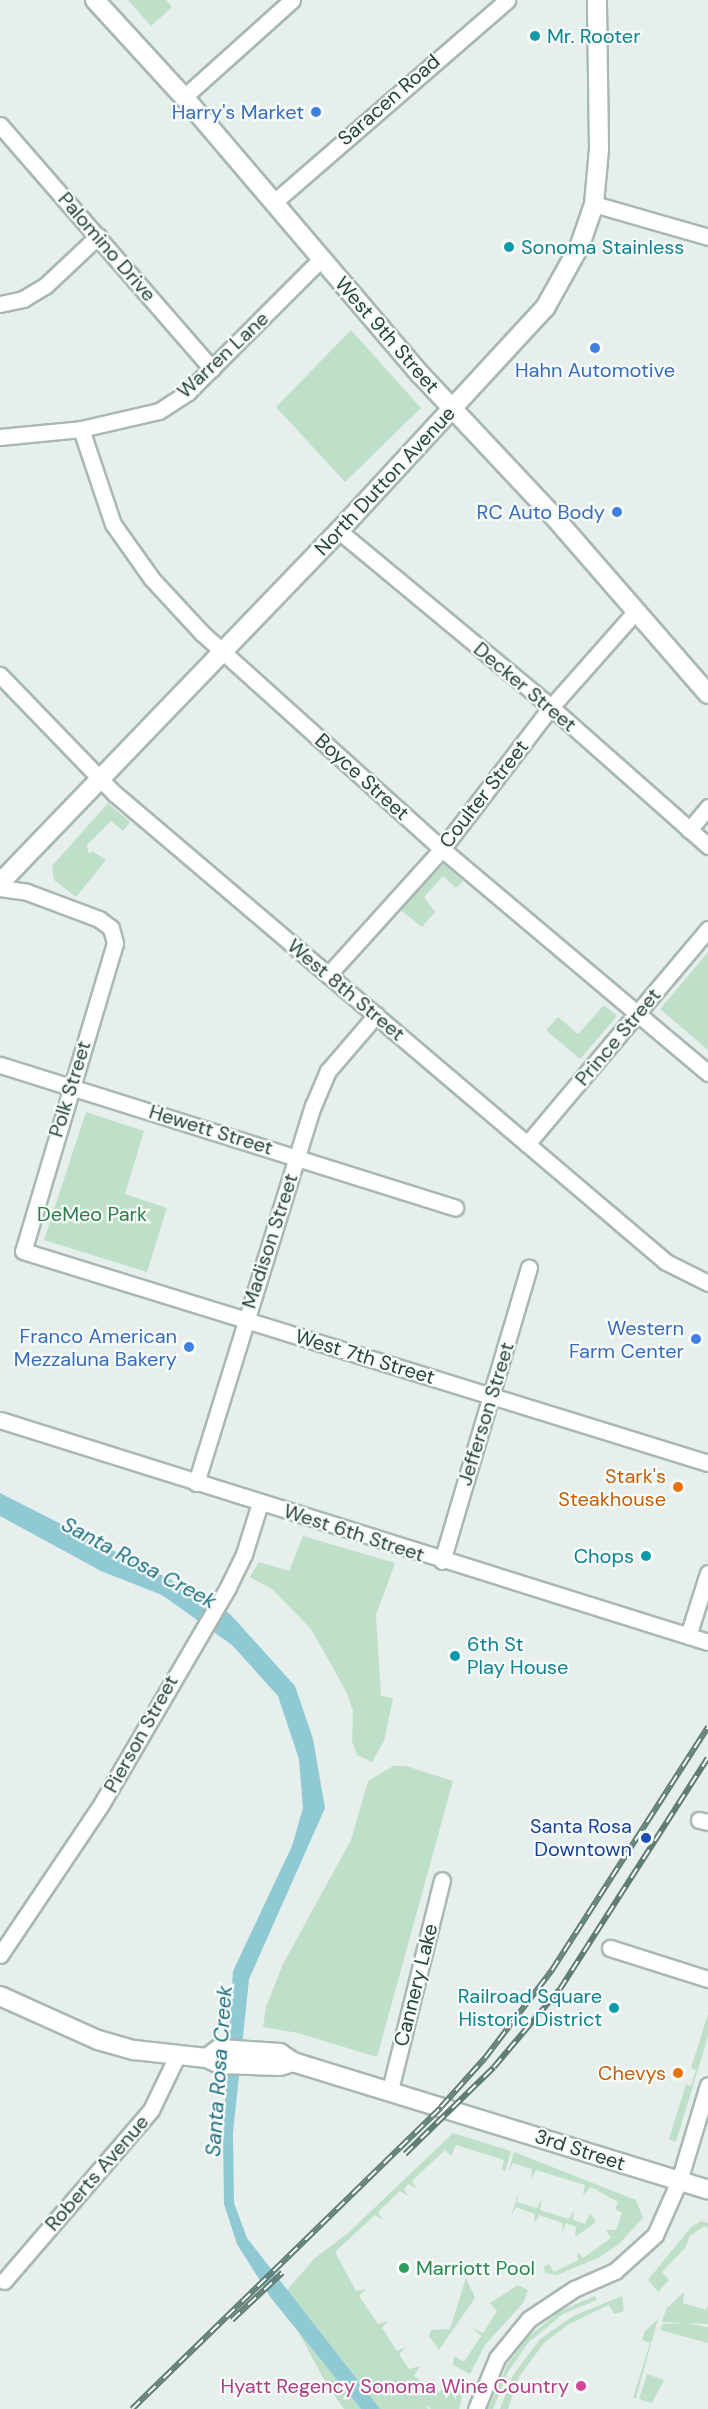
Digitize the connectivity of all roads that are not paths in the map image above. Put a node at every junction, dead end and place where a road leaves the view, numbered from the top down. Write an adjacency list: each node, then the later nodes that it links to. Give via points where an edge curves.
1 (95, 0): 5 (main road, West 9th Street)
2 (292, 0): 5 (street)
3 (507, 0): 7 (street, Saracen Road)
4 (597, 0): 8 (main road, North Dutton Avenue, via 599,149)
5 (184, 97): 7 (main road, West 9th Street)
6 (0, 125): 9 (street, Palomino Drive)
7 (273, 203): 11 (main road, West 9th Street)
8 (594, 204): 10 (street); 14 (main road, North Dutton Avenue, via 580,245 545,308)
9 (98, 236): 12 (street, via 45,286 23,299); 13 (street, Palomino Drive)
10 (708, 237)
11 (321, 259): 13 (street, Warren Lane); 14 (main road, West 9th Street)
12 (0, 304)
13 (212, 369): 15 (street, Warren Lane, via 188,392 159,411)
14 (452, 410): 17 (main road, North Dutton Avenue); 18 (main road, West 9th Street, via 555,518)
15 (81, 429): 16 (street, Warren Lane); 19 (street, Boyce Street, via 113,524 152,579)
16 (0, 437)
17 (339, 531): 19 (main road, North Dutton Avenue); 22 (street, Decker Street)
18 (636, 611): 21 (main road, West 9th Street); 22 (street, Coulter Street)
19 (220, 651): 23 (main road, North Dutton Avenue); 27 (street, Boyce Street)
20 (0, 675): 23 (street, West 8th Street)
21 (708, 694)
22 (550, 707): 25 (street, Decker Street); 27 (street, Coulter Street)
23 (97, 777): 28 (main road, North Dutton Avenue); 31 (street, West 8th Street)
24 (708, 807): 25 (street)
25 (689, 830): 26 (street, Decker Street)
26 (708, 846)
27 (442, 849): 31 (street, Coulter Street); 32 (street, Boyce Street)
28 (0, 883)
29 (0, 888): 36 (street, Polk Street, via 27,892 99,919 111,928 115,943)
30 (708, 929): 32 (street, Prince Street)
31 (328, 975): 33 (street, West 8th Street)
32 (637, 1013): 35 (street, Boyce Street); 37 (street, Prince Street)
33 (376, 1015): 37 (street, West 8th Street); 38 (street, Madison Street, via 328,1071)
34 (0, 1065): 36 (street, Hewett Street)
35 (708, 1073)
36 (71, 1086): 38 (street, Hewett Street); 40 (street, Polk Street)
37 (527, 1144): 42 (street, West 8th Street, via 666,1262)
38 (296, 1157): 39 (street, Hewett Street); 43 (street, Madison Street)
39 (455, 1208)
40 (23, 1251): 43 (street, West 7th Street)
41 (529, 1268): 44 (street, Jefferson Street)
42 (708, 1283)
43 (245, 1320): 44 (street, West 7th Street); 47 (street, Madison Street)
44 (492, 1396): 46 (street, West 7th Street); 49 (street, Jefferson Street)
45 (0, 1420): 47 (street, West 6th Street)
46 (708, 1463)
47 (195, 1483): 48 (street, West 6th Street)
48 (260, 1503): 49 (street, West 6th Street); 55 (street, Pierson Street, via 244,1554 228,1587 102,1803)
49 (442, 1561): 51 (street, West 6th Street)
50 (708, 1573): 51 (street)
51 (688, 1636): 52 (street, West 6th Street)
52 (708, 1642)
53 (442, 1880): 60 (street, Cannery Lake)
54 (610, 1948): 56 (street)
55 (0, 1955)
56 (708, 1979)
57 (0, 1996): 58 (main road, via 98,2040)
58 (177, 2056): 60 (main road, 3rd Street, via 207,2058 220,2064 280,2066 293,2062); 63 (street, Roberts Avenue, via 151,2110)
59 (708, 2085): 61 (street)
60 (390, 2090): 61 (main road, 3rd Street)
61 (679, 2181): 62 (main road, 3rd Street); 64 (street, via 655,2235 615,2271 553,2302 517,2331 493,2365)
62 (708, 2190)
63 (4, 2282)
64 (476, 2409)

